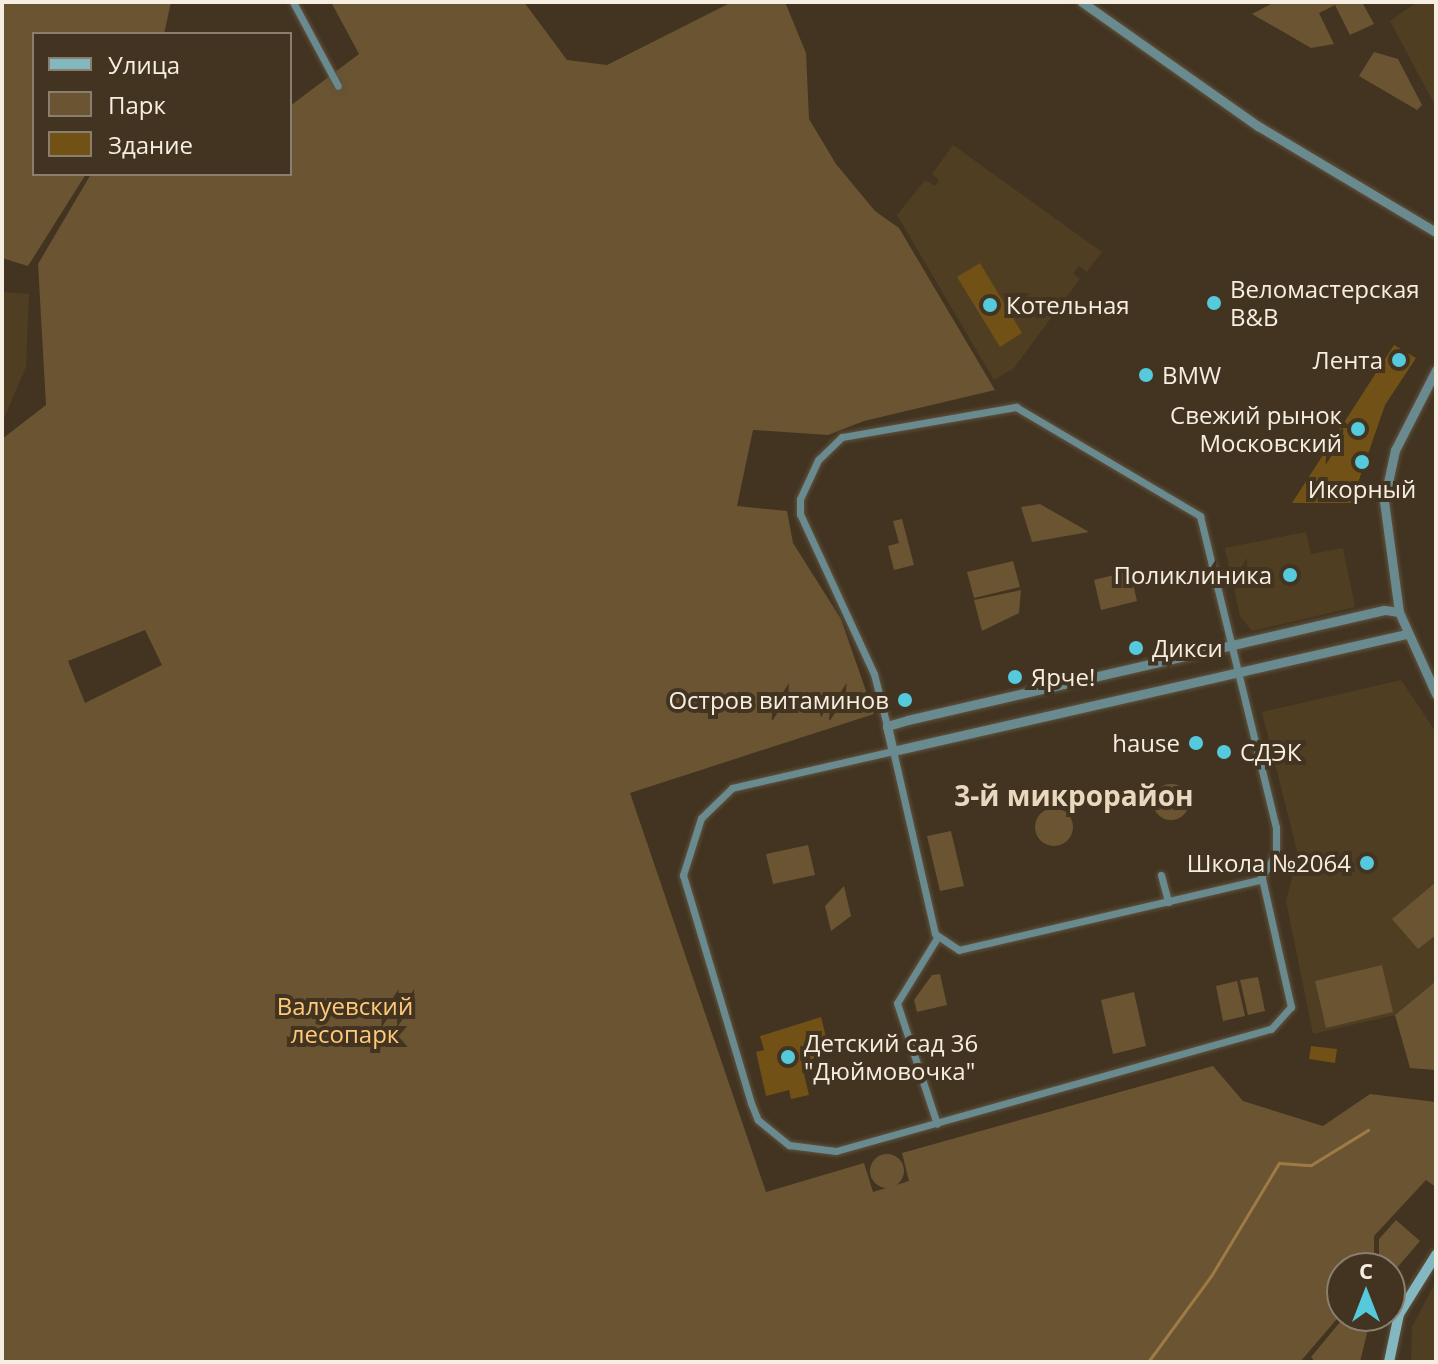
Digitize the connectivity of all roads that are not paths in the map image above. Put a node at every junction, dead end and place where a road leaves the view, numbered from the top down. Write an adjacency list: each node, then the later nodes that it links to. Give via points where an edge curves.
1 (293, 2): 3 (street)
2 (1082, 2): 4 (street, via 1258,126)
3 (338, 86)
4 (1436, 232)
5 (1436, 370): 6 (street, via 1395,450 1387,478 1385,526)
6 (1399, 612): 7 (street); 8 (street, via 1384,610)
7 (1406, 634): 9 (street); 10 (street)
8 (1229, 646): 9 (street); 11 (street); 11 (street, via 1200,516 1044,419 998,407 859,432 835,441 818,460 800,514 853,619)
9 (1235, 673): 12 (street); 14 (street, via 1278,839 1273,862)
10 (1436, 694)
11 (887, 726): 12 (street)
12 (893, 751): 16 (street); 17 (street, via 744,783 714,800 695,824 683,875 758,1120 776,1137 811,1152)
13 (1161, 875): 15 (street)
14 (1262, 878): 15 (street); 17 (street, via 1290,997 1290,1014 1282,1023)
15 (1168, 902): 16 (street, via 970,949)
16 (937, 938): 17 (street, via 897,1003)
17 (937, 1124)
18 (1436, 1255): 19 (main road, via 1399,1314)
19 (1389, 1362)

